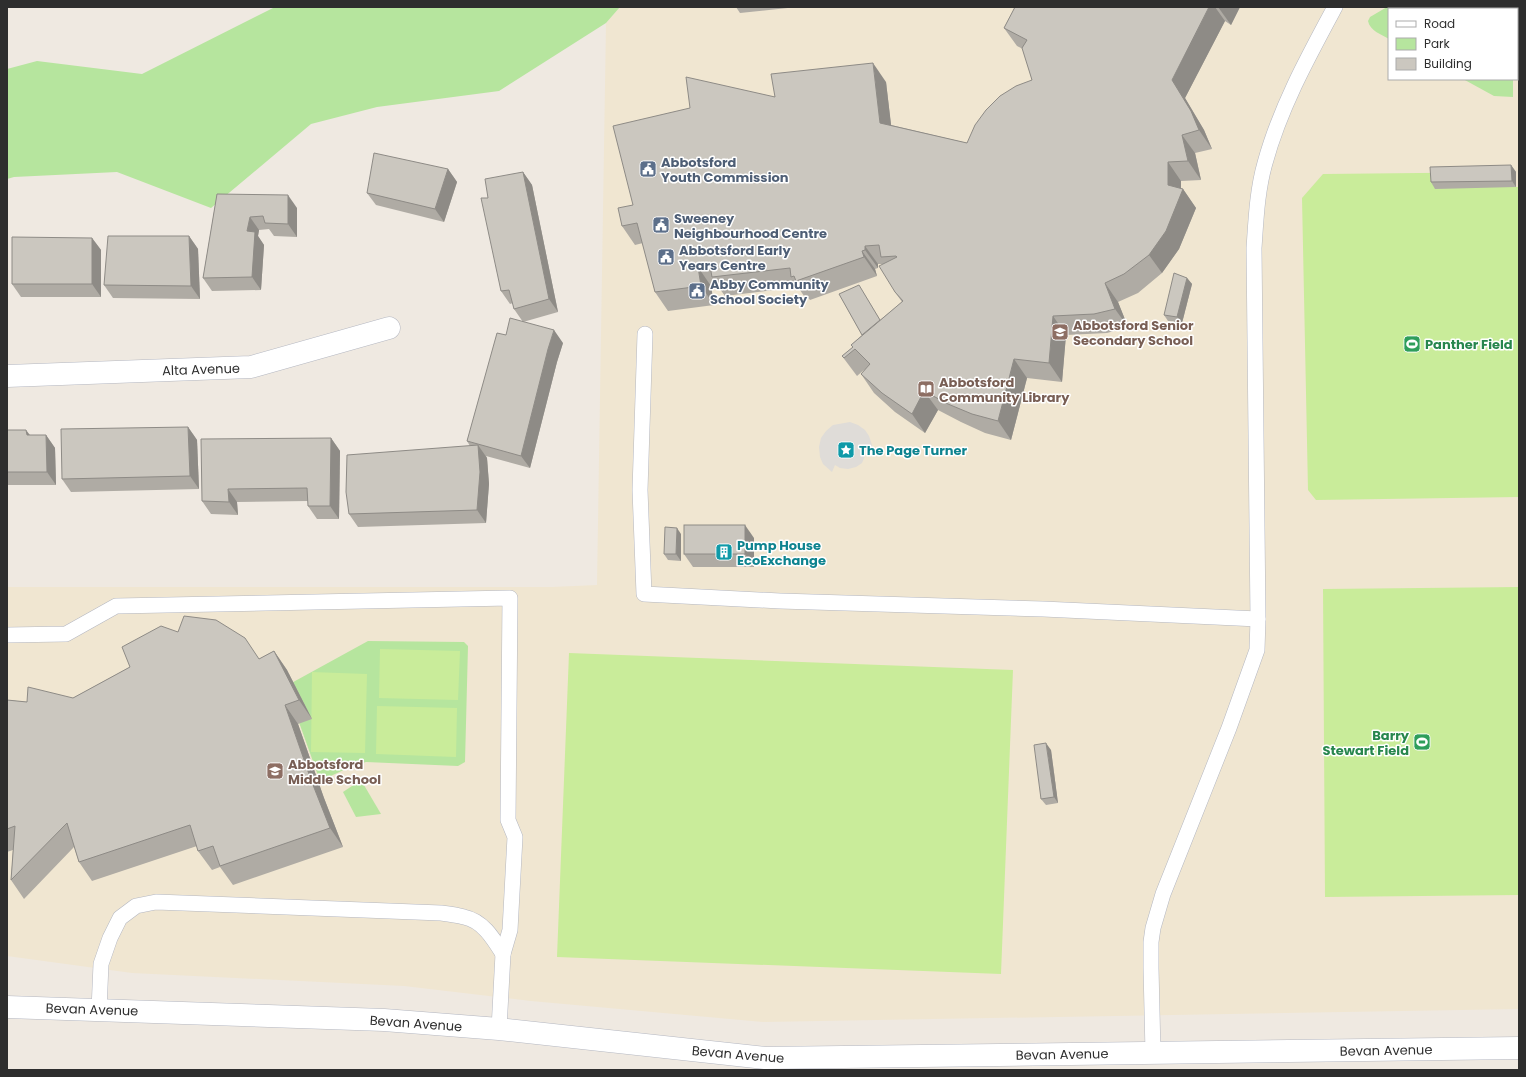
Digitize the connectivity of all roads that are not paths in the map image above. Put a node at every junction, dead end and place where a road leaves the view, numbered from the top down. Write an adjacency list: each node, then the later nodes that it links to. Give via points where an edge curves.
1 (1335, 7): 5 (lane, via 1304,64 1276,130 1265,164 1256,209 1254,248)
2 (389, 328): 4 (street, Alta Avenue, via 251,367)
3 (645, 334): 5 (lane, via 640,490 644,594)
4 (7, 376)
5 (1258, 619): 12 (lane, via 1257,650 1163,894 1153,928)
6 (7, 634): 7 (lane, via 66,634 116,606 510,598 508,820 515,837 510,930)
7 (503, 954): 9 (lane, via 491,935 480,925 465,917 442,913 156,902 136,906 120,918 101,964); 10 (lane)
8 (7, 1007): 9 (street, Bevan Avenue)
9 (99, 1010): 10 (street, Bevan Avenue, via 384,1020)
10 (499, 1029): 12 (street, Bevan Avenue, via 765,1058)
11 (1519, 1048): 12 (street, Bevan Avenue)
12 (1153, 1053)

